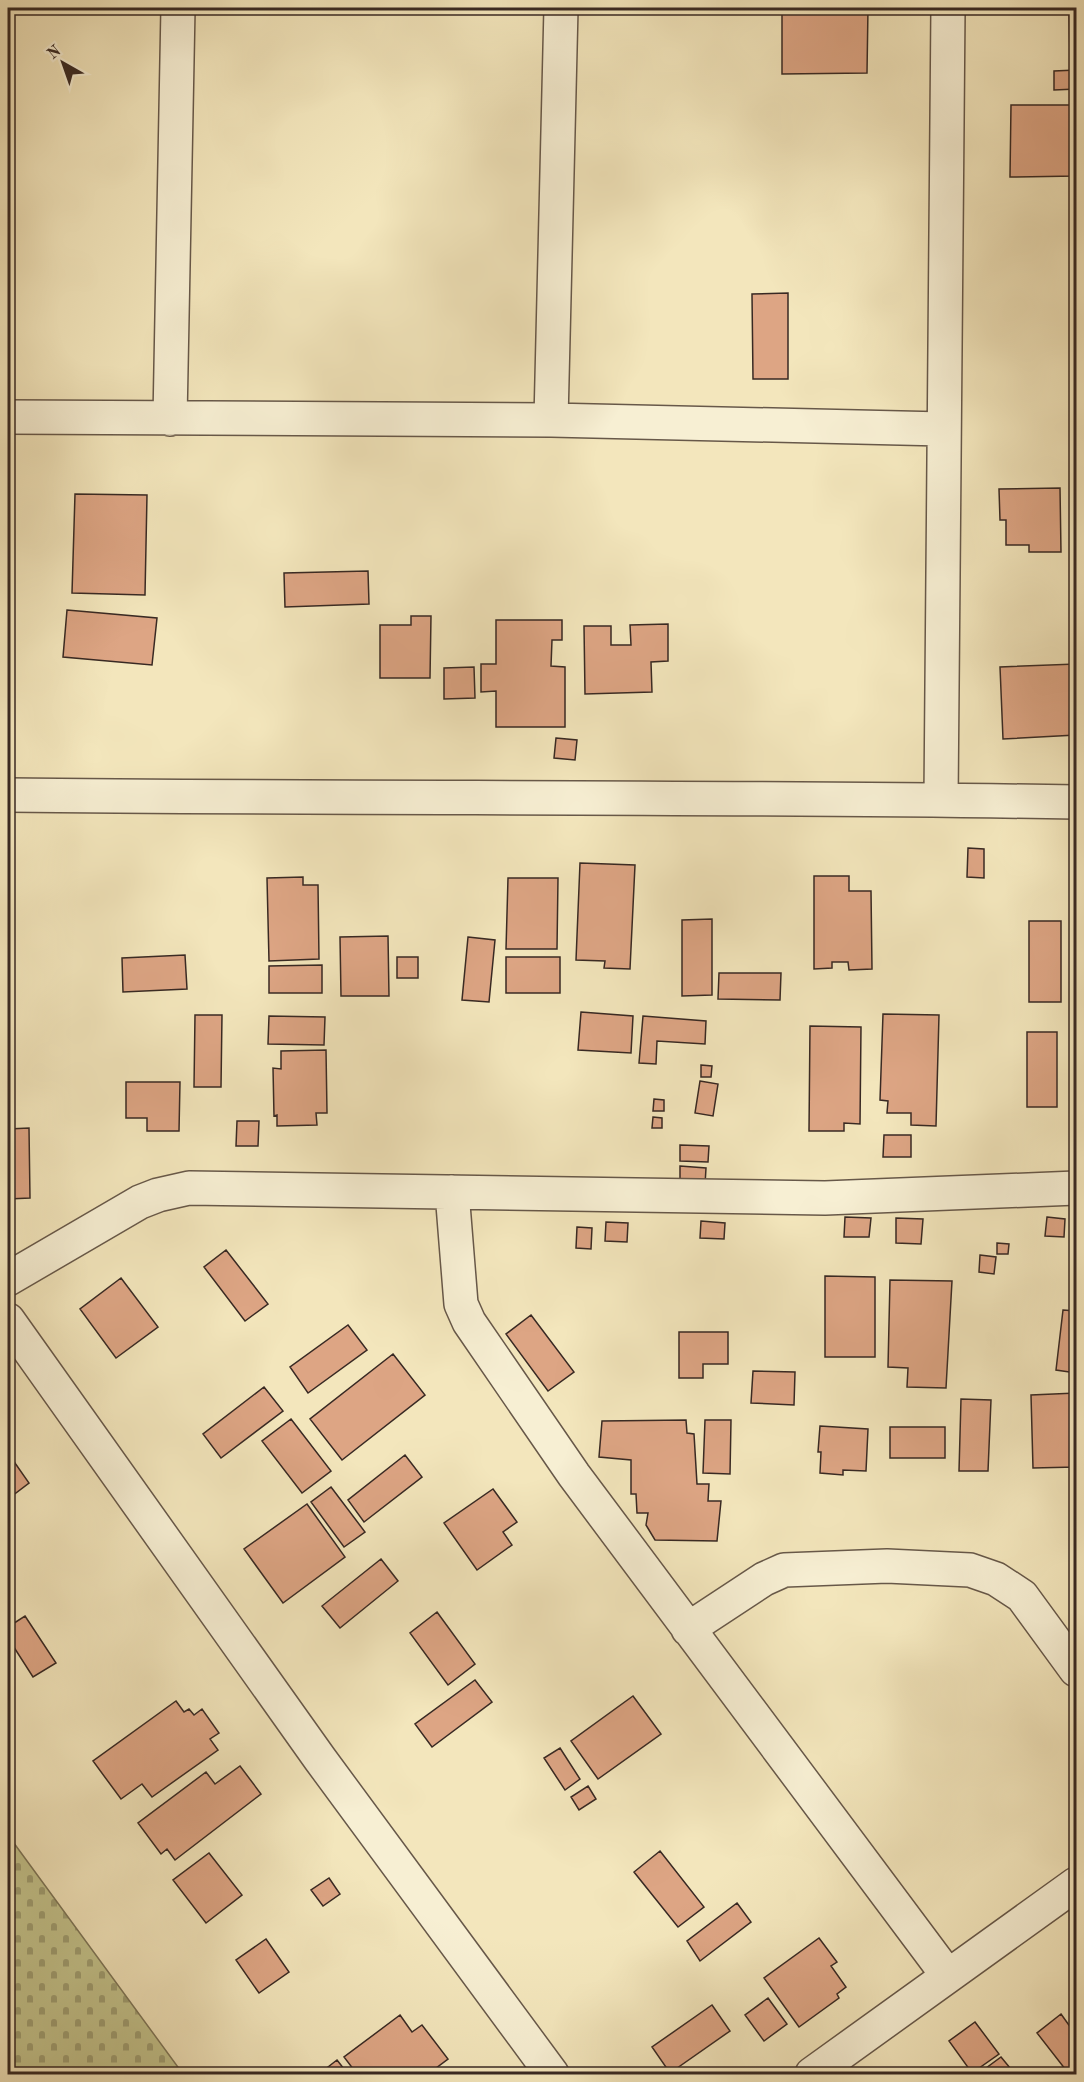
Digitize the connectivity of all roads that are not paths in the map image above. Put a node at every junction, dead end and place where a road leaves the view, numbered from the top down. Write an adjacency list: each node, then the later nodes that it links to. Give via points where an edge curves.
1 (178, 8): 5 (street)
2 (561, 8): 6 (street)
3 (948, 8): 7 (street)
4 (8, 417): 5 (street)
5 (170, 419): 6 (street)
6 (551, 420): 7 (street)
7 (944, 429): 9 (street)
8 (8, 795): 9 (street)
9 (941, 800): 10 (street)
10 (1077, 802)
11 (1077, 1188): 12 (street, via 825,1198)
12 (452, 1192): 13 (street, via 189,1188 140,1203); 15 (street, via 461,1304 469,1322 574,1475)
13 (8, 1280)
14 (8, 1320): 19 (street, via 320,1759)
15 (688, 1629): 16 (street, via 784,1570 887,1566 970,1570 996,1579 1022,1596); 18 (street)
16 (1077, 1670)
17 (1077, 1884): 18 (street)
18 (948, 1976): 20 (street)
19 (552, 2074)
20 (812, 2074)

